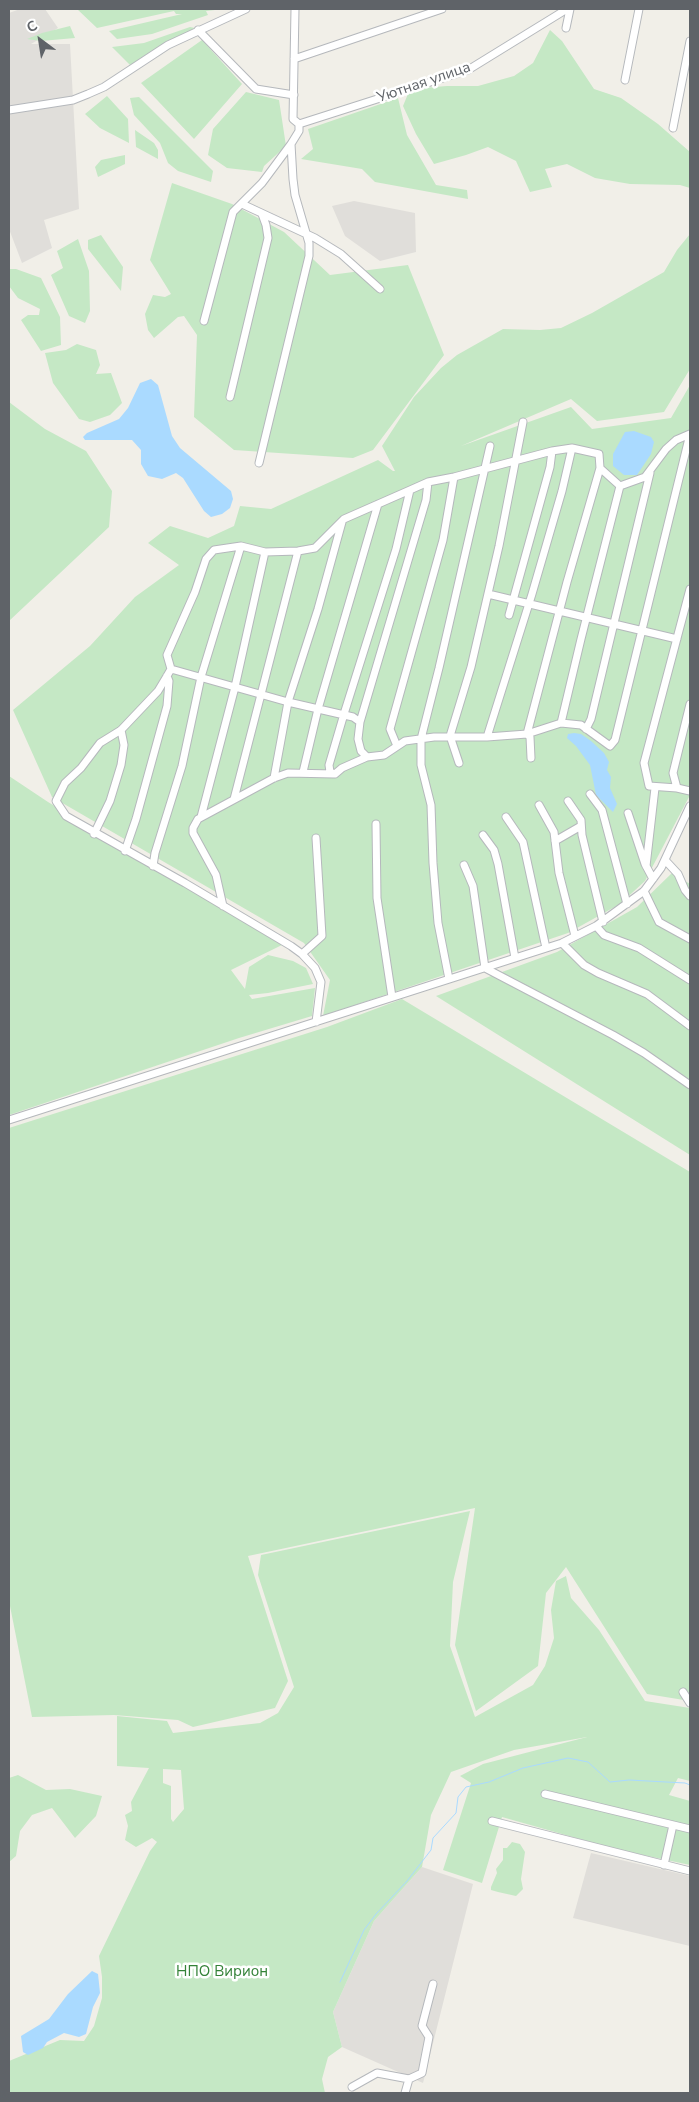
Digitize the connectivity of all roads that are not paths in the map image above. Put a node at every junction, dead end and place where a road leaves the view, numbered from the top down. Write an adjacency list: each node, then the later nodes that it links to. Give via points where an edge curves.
1 (242, 9): 7 (street)
2 (295, 9): 9 (street)
3 (442, 9): 9 (street)
4 (568, 9): 6 (street); 13 (street, Уютная улица, via 468,70)
5 (639, 9): 10 (street)
6 (566, 28)
7 (198, 30): 11 (street, via 256,89); 12 (street, via 88,94 73,100)
8 (690, 41): 14 (street)
9 (294, 59): 11 (street)
10 (625, 80)
11 (294, 95): 13 (street, via 293,119)
12 (9, 110)
13 (300, 124): 15 (street)
14 (673, 128)
15 (291, 144): 16 (street); 18 (street, via 295,195)
16 (242, 204): 17 (street); 20 (street, via 233,212)
17 (262, 214): 18 (street); 21 (street, via 268,238)
18 (306, 234): 19 (street, via 341,254); 28 (street, via 309,256)
19 (380, 290)
20 (204, 321)
21 (230, 397)
22 (523, 422): 27 (street)
23 (690, 434): 31 (street, via 666,449); 49 (street)
24 (490, 446): 29 (street)
25 (572, 448): 26 (street); 30 (street, via 599,454); 44 (street)
26 (552, 451): 27 (street); 43 (street)
27 (516, 460): 29 (street); 42 (street)
28 (259, 462)
29 (484, 468): 32 (street); 66 (street)
30 (600, 468): 34 (street); 45 (street)
31 (650, 471): 34 (street, via 645,477); 48 (street)
32 (454, 478): 33 (street); 67 (street, via 443,540 390,729)
33 (428, 482): 35 (street); 59 (street, via 426,500)
34 (620, 486): 47 (street)
35 (410, 490): 36 (street); 58 (street, via 396,548)
36 (378, 504): 37 (street); 57 (street)
37 (344, 519): 40 (street, via 314,548); 55 (street)
38 (241, 546): 39 (street); 51 (street, via 214,550 206,559 167,655); 52 (street)
39 (265, 552): 40 (street); 53 (street)
40 (298, 552): 54 (street)
41 (690, 590): 50 (street)
42 (488, 594): 43 (street); 64 (street)
43 (513, 599): 44 (street); 46 (street)
44 (529, 605): 45 (street); 65 (street)
45 (559, 612): 47 (street); 63 (street)
46 (509, 615)
47 (586, 618): 48 (street); 60 (street)
48 (614, 625): 49 (street); 61 (street, via 592,719)
49 (642, 632): 50 (street); 61 (street, via 616,740 610,746)
50 (677, 640): 74 (street, via 644,763 649,786)
51 (169, 672): 52 (street); 62 (street, via 158,691); 91 (street, via 167,706)
52 (201, 677): 53 (street); 94 (street, via 182,766)
53 (235, 687): 54 (street); 83 (street)
54 (261, 694): 55 (street); 78 (street)
55 (288, 702): 57 (street); 73 (street)
56 (690, 704): 75 (street, via 673,773)
57 (318, 709): 58 (street); 71 (street)
58 (344, 714): 59 (street); 72 (street, via 330,765 330,772)
59 (360, 722): 68 (street, via 360,751)
60 (561, 724): 61 (street, via 581,725); 63 (street)
61 (586, 729)
62 (120, 730): 87 (street, via 124,745 121,765 110,801); 87 (street, via 100,743 65,783 56,800 66,816)
63 (527, 734): 65 (street); 69 (street)
64 (450, 736): 65 (street); 66 (street); 70 (street)
65 (487, 737)
66 (420, 739): 67 (street); 110 (street, via 421,765 431,805 438,923)
67 (397, 746): 68 (street, via 384,754)
68 (367, 757): 72 (street)
69 (531, 758)
70 (459, 763)
71 (303, 772): 72 (street, via 306,775); 73 (street)
72 (335, 774)
73 (274, 778): 78 (street)
74 (655, 788): 75 (street); 95 (street)
75 (677, 788): 76 (street)
76 (690, 791)
77 (590, 794): 99 (street, via 602,810)
78 (234, 799): 83 (street)
79 (568, 801): 86 (street)
80 (539, 805): 90 (street, via 554,832)
81 (690, 806): 92 (street)
82 (628, 813): 95 (street)
83 (201, 817): 100 (street, via 194,823 193,833 216,875)
84 (506, 817): 106 (street, via 523,842)
85 (376, 824): 112 (street, via 377,898)
86 (582, 826): 90 (street); 101 (street)
87 (94, 834): 91 (street)
88 (483, 835): 108 (street, via 494,850 498,864)
89 (316, 838): 107 (street, via 322,936)
90 (555, 841): 103 (street)
91 (124, 851): 94 (street)
92 (665, 860): 96 (street); 98 (street, via 678,874)
93 (464, 865): 109 (street, via 472,886)
94 (153, 866): 100 (street)
95 (646, 866): 96 (street)
96 (653, 879): 97 (street)
97 (644, 891): 99 (street); 104 (street, via 659,922)
98 (690, 896)
99 (628, 904): 101 (street)
100 (223, 906): 107 (street)
101 (603, 922): 102 (street)
102 (596, 926): 103 (street); 111 (street, via 604,935 639,948)
103 (575, 936): 105 (street)
104 (690, 939)
105 (562, 943): 106 (street); 114 (street, via 584,965 647,994)
106 (546, 948): 108 (street)
107 (302, 954): 113 (street, via 315,968 321,982)
108 (515, 958): 109 (street)
109 (485, 968): 110 (street); 115 (street, via 613,1035)
110 (449, 979): 112 (street)
111 (690, 980)
112 (392, 997): 113 (street)
113 (316, 1022): 116 (street)
114 (690, 1026)
115 (690, 1085)
116 (9, 1120)
117 (683, 1692): 118 (street)
118 (690, 1703)
119 (545, 1794): 121 (street)
120 (492, 1821): 123 (street)
121 (673, 1825): 122 (street); 123 (street)
122 (690, 1829)
123 (664, 1865): 124 (street)
124 (690, 1871)
125 (433, 1984): 126 (street, via 422,2026 429,2037 422,2073)
126 (409, 2079): 127 (street, via 377,2072); 128 (street)
127 (352, 2087)
128 (405, 2093)

